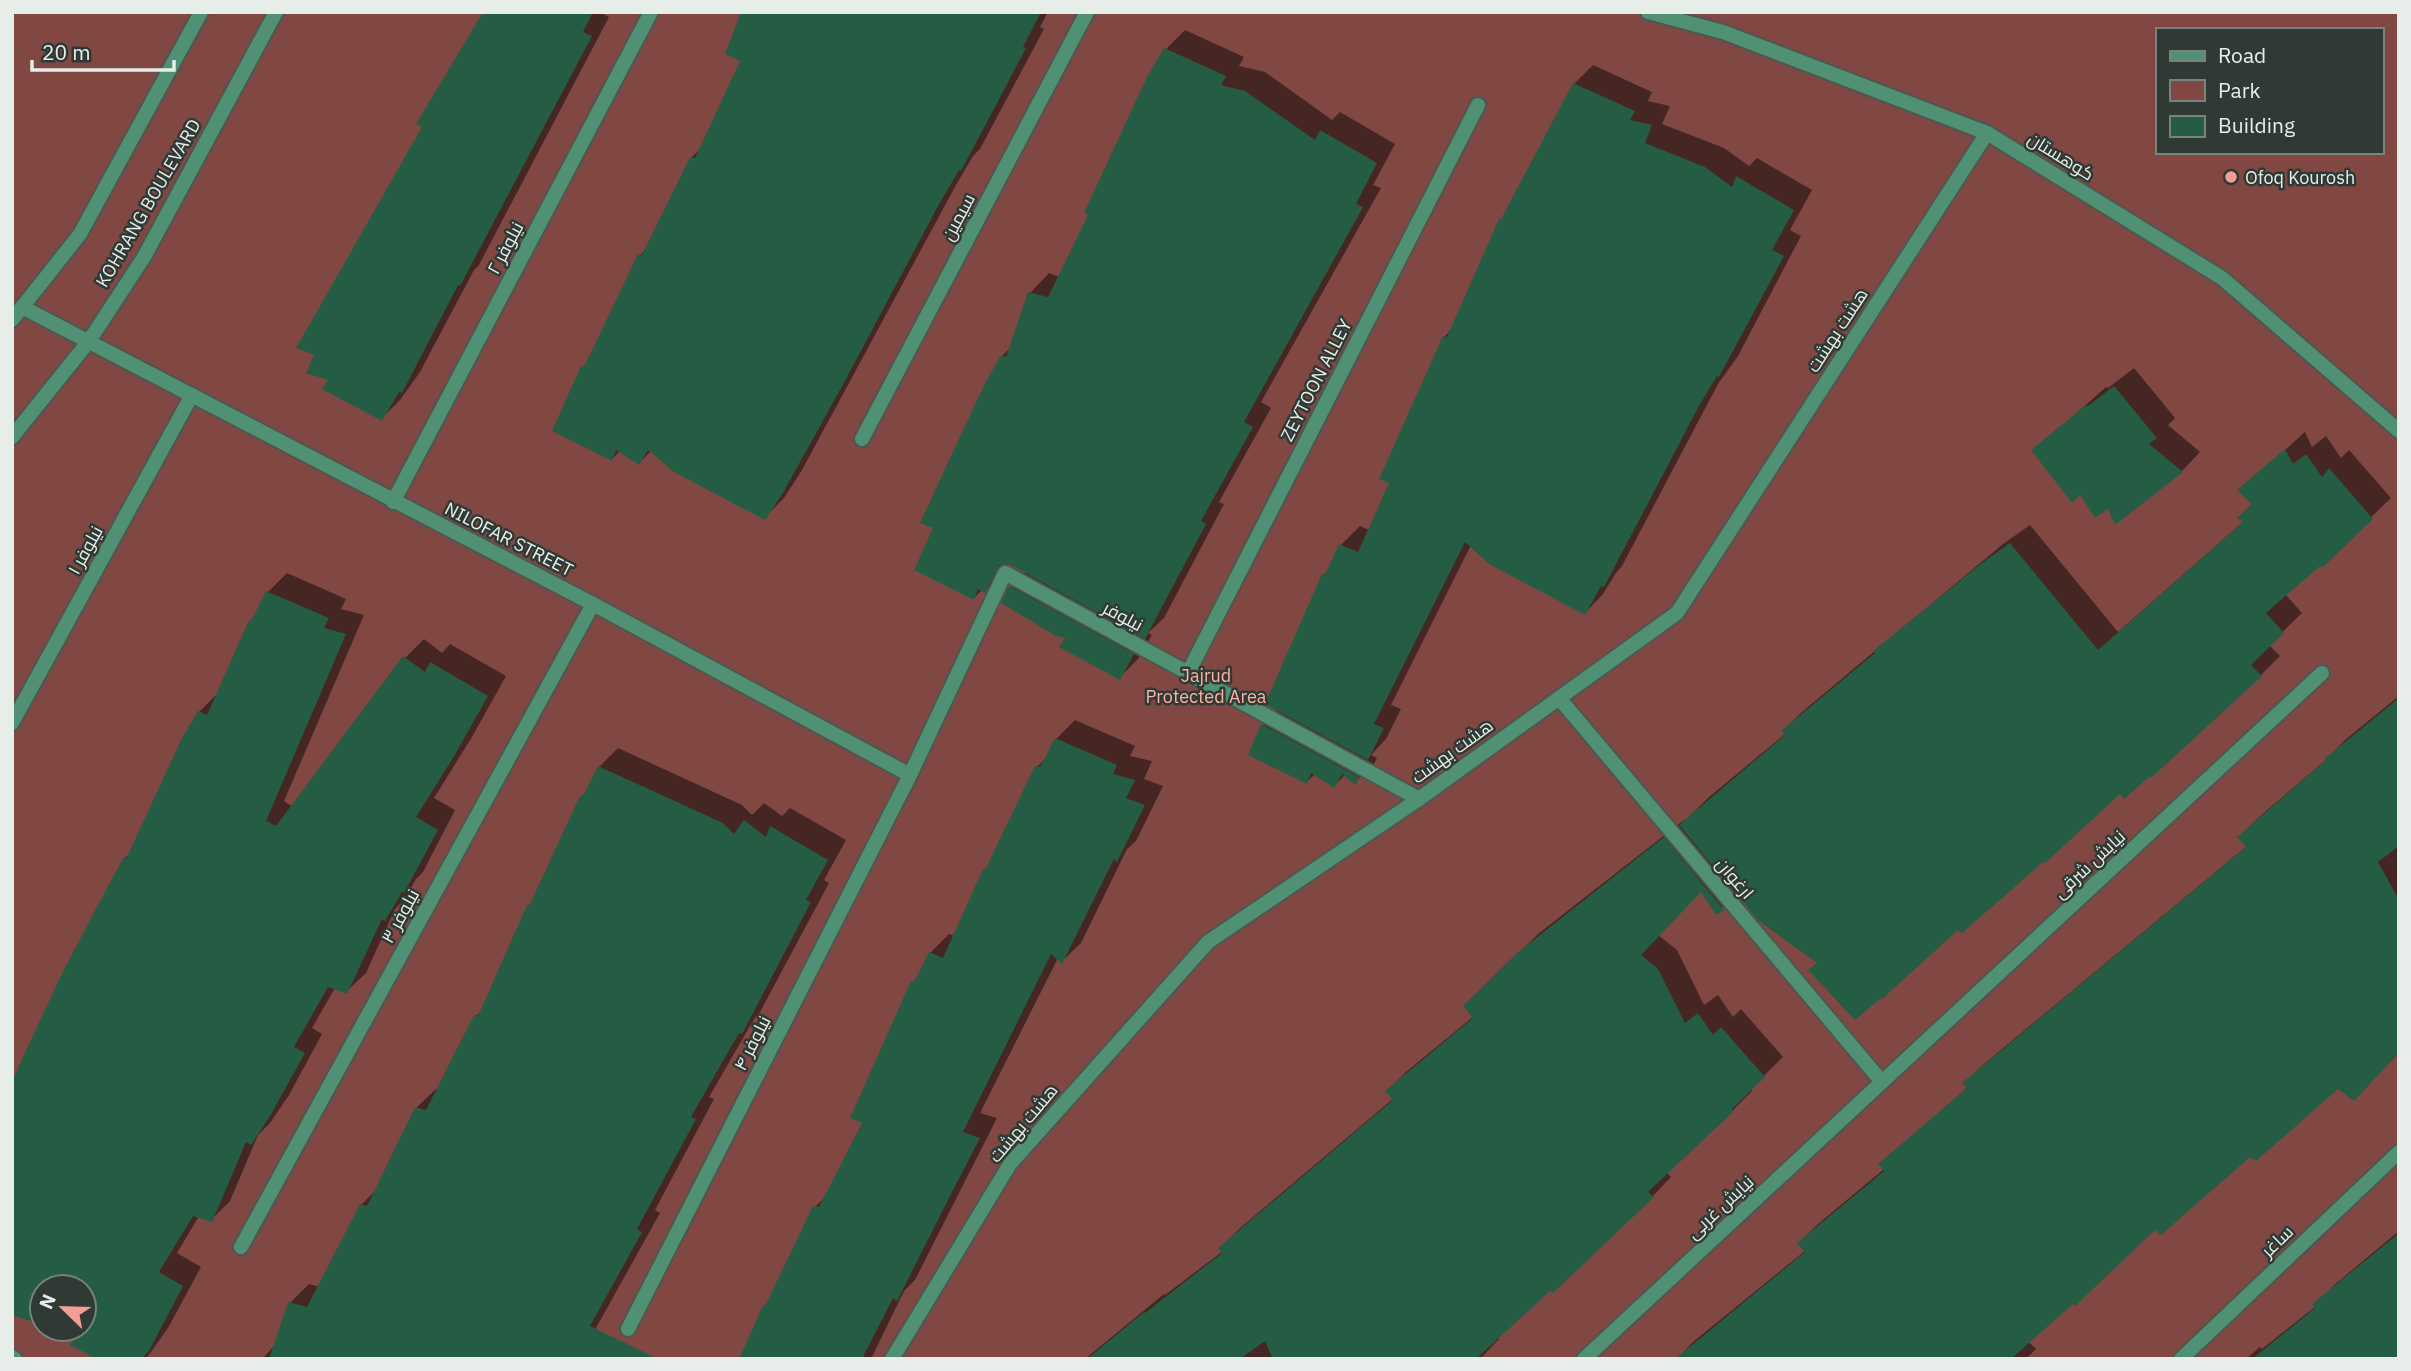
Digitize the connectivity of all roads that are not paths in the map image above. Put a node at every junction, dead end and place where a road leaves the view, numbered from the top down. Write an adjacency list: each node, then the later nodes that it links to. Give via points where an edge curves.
1 (201, 12): 8 (street, via 80,234)
2 (276, 12): 10 (street, KOHRANG BOULEVARD, via 144,257)
3 (651, 12): 15 (street, نیلوفر ۲)
4 (1087, 12): 14 (street, سیمین)
5 (1648, 12): 7 (street, کوهستان, via 1723,32)
6 (1478, 105): 17 (street, ZEYTOON ALLEY)
7 (1987, 133): 12 (street, کوهستان, via 2222,278); 19 (street, هشت بهشت, via 1677,613)
8 (22, 307): 9 (street); 10 (street, NILOFAR STREET)
9 (12, 320)
10 (89, 341): 11 (street, NILOFAR STREET); 13 (street, KOHRANG BOULEVARD)
11 (192, 395): 15 (street, NILOFAR STREET); 20 (street, نیلوفر ۱)
12 (2399, 430)
13 (12, 437)
14 (862, 439)
15 (393, 502): 16 (street, NILOFAR STREET)
16 (593, 604): 21 (street, NILOFAR STREET); 25 (street, نیلوفر ۳)
17 (1188, 673): 21 (street, نیلوفر, via 1005,573); 22 (street, نیلوفر)
18 (2322, 673): 23 (street, نیایش شرقی)
19 (1559, 698): 22 (street, هشت بهشت); 23 (street, ارغوان)
20 (12, 723)
21 (910, 775): 26 (street, نیلوفر ۴)
22 (1419, 799): 28 (street, هشت بهشت, via 1208,943 1010,1164)
23 (1882, 1082): 27 (street, نیایش غربی)
24 (2399, 1152): 29 (street, ساغر)
25 (241, 1247)
26 (628, 1329)
27 (1592, 1356)
28 (892, 1359)
29 (2181, 1359)

